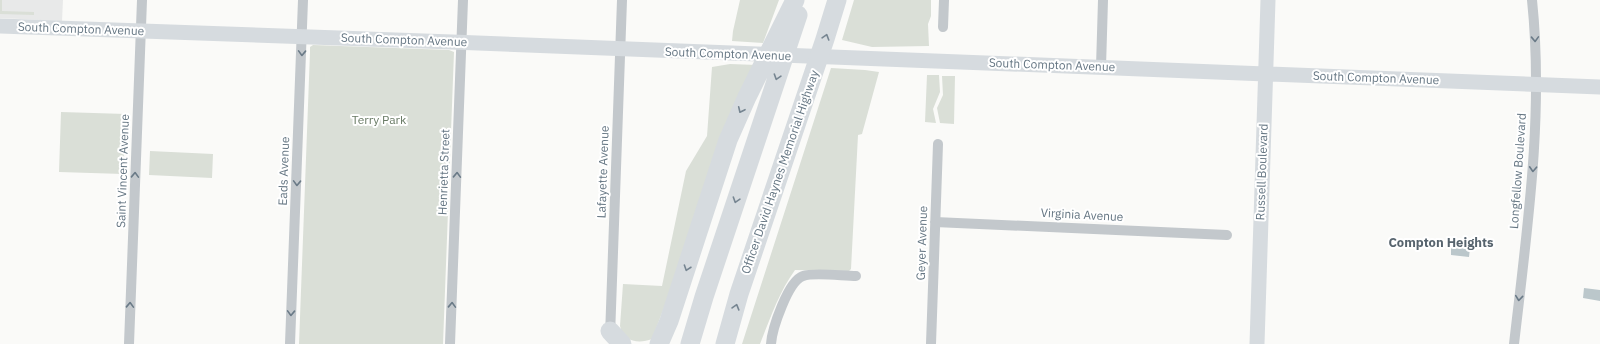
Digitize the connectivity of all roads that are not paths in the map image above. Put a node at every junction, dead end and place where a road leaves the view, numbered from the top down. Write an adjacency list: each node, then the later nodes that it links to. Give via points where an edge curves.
1 (142, 0): 14 (street, Saint Vincent Avenue)
2 (304, 0): 15 (street, Eads Avenue)
3 (463, 0): 16 (street, Henrietta Street)
4 (622, 0): 17 (street, Lafayette Avenue)
5 (795, 0): 30 (highway, one-way to 30, via 731,133 669,321)
6 (802, 0): 31 (highway, one-way to 31)
7 (837, 0): 32 (highway, Officer David Haynes Memorial Highway, one-way to 7)
8 (944, 0): 13 (street)
9 (1104, 0): 18 (street)
10 (1268, 0): 19 (main road, Russell Boulevard)
11 (1532, 0): 20 (street, Longfellow Boulevard, one-way to 20)
12 (0, 26): 14 (main road, South Compton Avenue)
13 (943, 27)
14 (141, 31): 15 (main road, South Compton Avenue); 27 (street, Saint Vincent Avenue, one-way to 14)
15 (302, 37): 16 (main road, South Compton Avenue); 28 (street, Eads Avenue, one-way to 28)
16 (462, 42): 17 (main road, South Compton Avenue); 29 (street, Henrietta Street, one-way to 16)
17 (620, 50): 18 (main road, South Compton Avenue); 26 (street, Lafayette Avenue)
18 (1101, 67): 19 (main road, South Compton Avenue)
19 (1265, 73): 20 (main road, South Compton Avenue); 35 (main road, Russell Boulevard)
20 (1536, 84): 21 (main road, South Compton Avenue); 36 (street, Longfellow Boulevard, one-way to 36, via 1532,185)
21 (1600, 87)
22 (938, 144): 23 (street, Geyer Avenue)
23 (935, 222): 24 (street, Virginia Avenue); 34 (street, Geyer Avenue)
24 (1226, 234)
25 (856, 276): 33 (street, via 809,275 798,278 775,320)
26 (614, 340)
27 (129, 344)
28 (290, 344)
29 (450, 344)
30 (659, 344)
31 (690, 344)
32 (724, 344)
33 (770, 344)
34 (931, 344)
35 (1257, 344)
36 (1514, 344)

